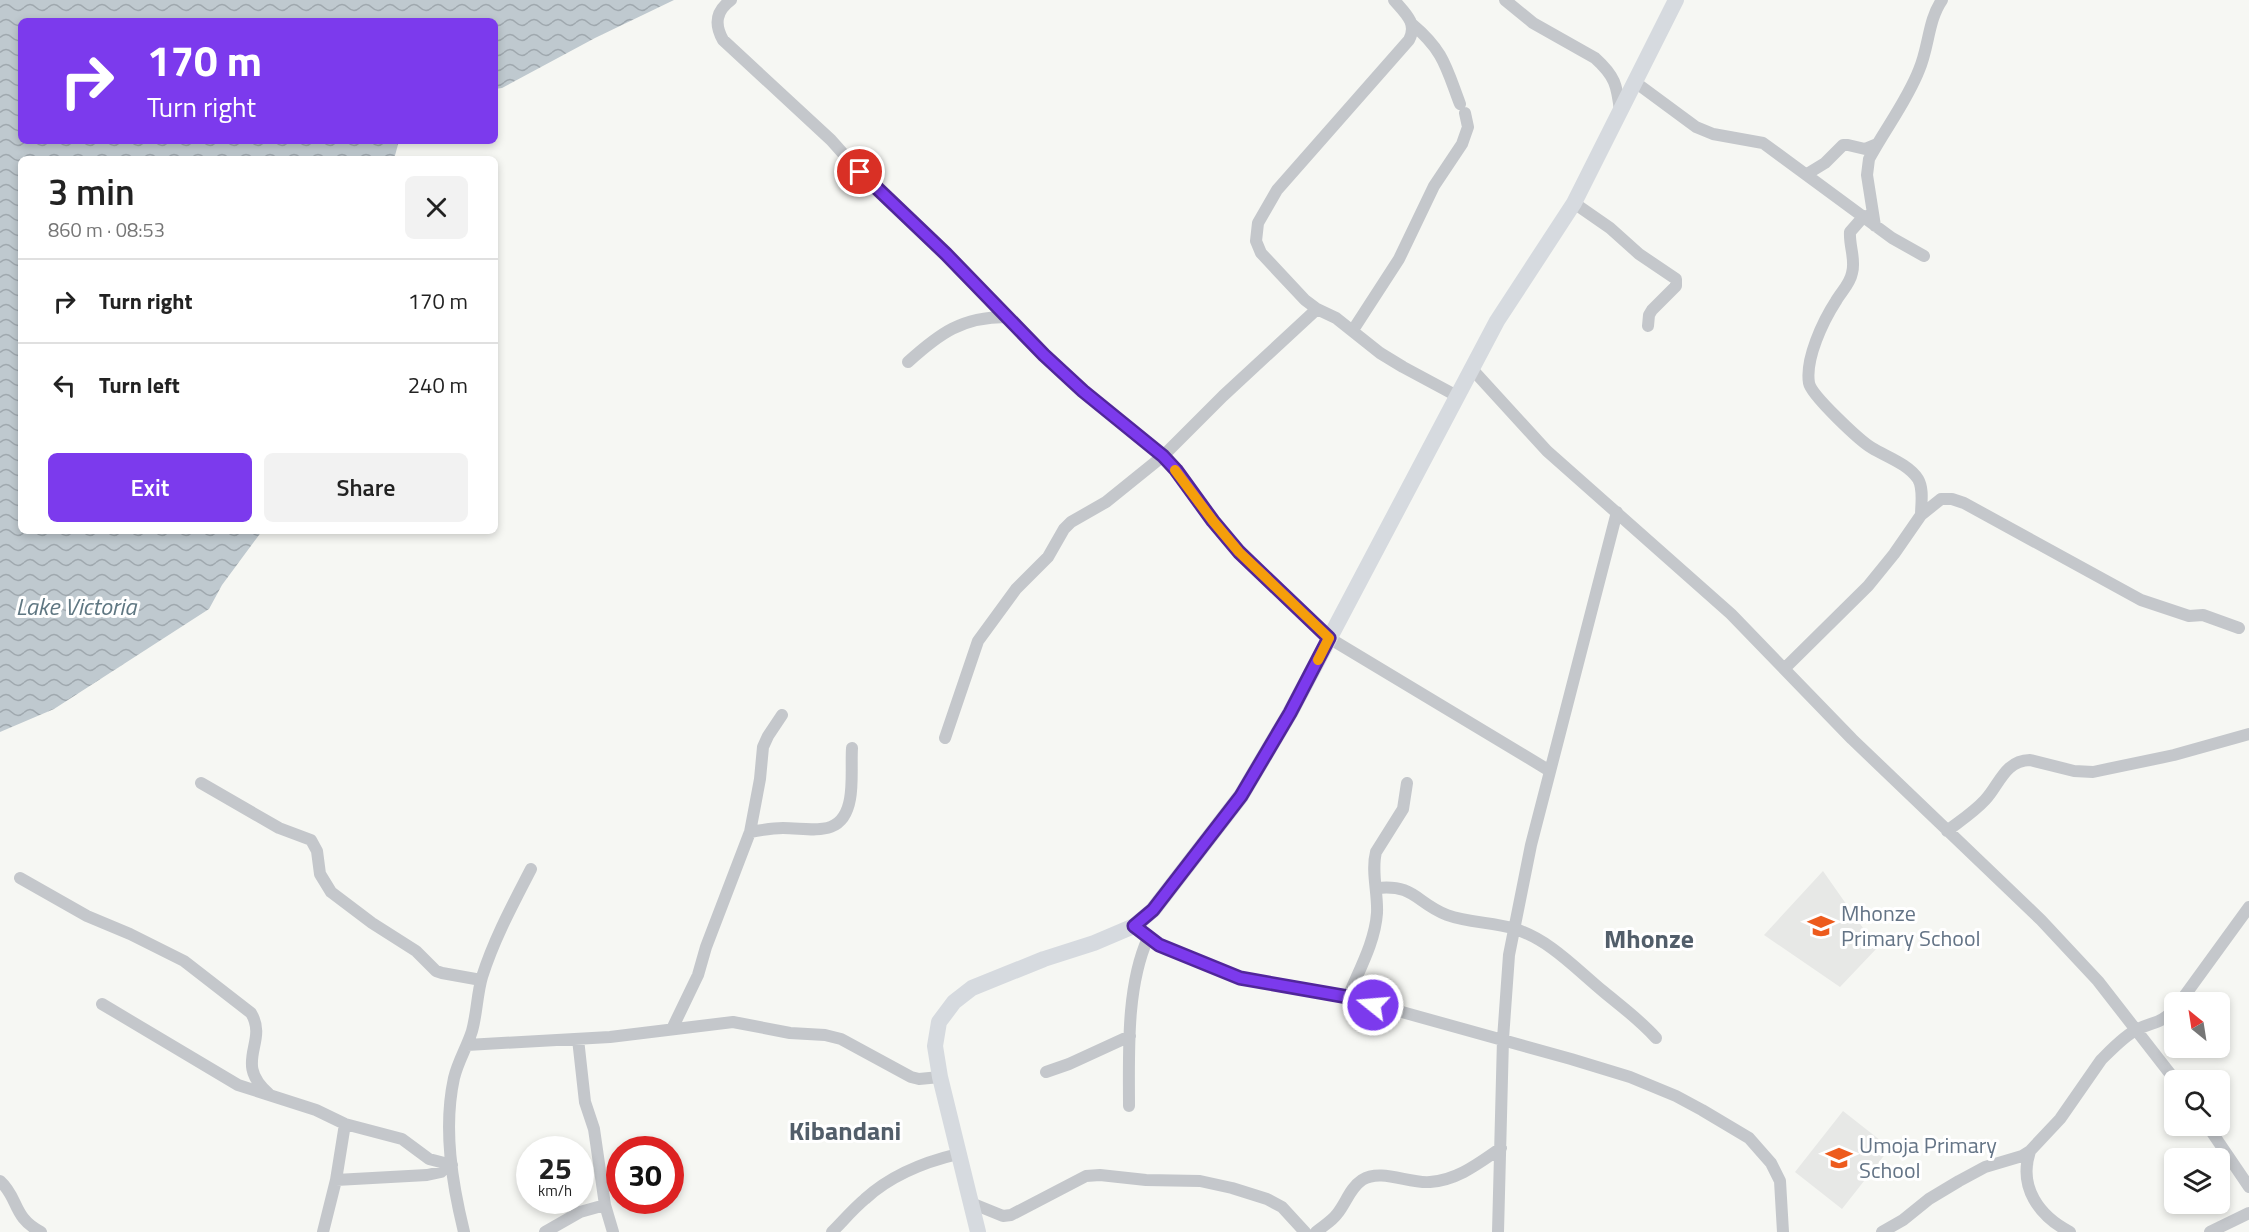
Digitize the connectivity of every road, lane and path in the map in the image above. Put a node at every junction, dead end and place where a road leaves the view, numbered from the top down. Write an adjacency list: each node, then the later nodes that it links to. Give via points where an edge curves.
1 (731, 0): 16 (street, via 717,16 723,40 831,140)
2 (1394, 0): 6 (street)
3 (1505, 0): 8 (street, via 1533,23 1603,65 1616,83)
4 (1676, 0): 7 (main road)
5 (1942, 0): 9 (street, via 1919,70)
6 (1412, 24): 15 (street, via 1409,40 1278,190 1258,223 1256,241 1261,253); 18 (street, via 1442,56 1468,127 1402,253)
7 (1635, 82): 8 (main road); 10 (street, via 1696,127 1763,143)
8 (1620, 112): 11 (main road)
9 (1877, 144): 10 (street, via 1865,149 1843,146); 13 (street, via 1869,159 1867,175)
10 (1807, 174): 12 (street)
11 (1574, 203): 17 (street, via 1676,279 1676,286 1649,315); 20 (main road, via 1514,292)
12 (1864, 216): 13 (street); 24 (street, via 1850,232 1852,274 1817,342 1809,364 1809,385 1861,440 1916,477 1921,487)
13 (1875, 226): 14 (street)
14 (1924, 256)
15 (1317, 309): 18 (street); 22 (street)
16 (1006, 317): 19 (street, via 959,324); 22 (street, via 1083,391)
17 (1648, 326)
18 (1353, 330): 21 (street, via 1395,363)
19 (908, 362)
20 (1472, 369): 21 (main road); 23 (street, via 1547,451)
21 (1456, 396): 26 (main road)
22 (1163, 456): 26 (street, via 1239,552); 30 (street, via 1106,502 1071,522 1041,566 1016,589 985,628)
23 (1617, 512): 27 (street); 32 (street)
24 (1921, 515): 25 (street, via 1941,498 1964,503 2141,600); 27 (street, via 1868,586)
25 (2239, 628)
26 (1329, 638): 32 (street); 41 (main road, via 1241,796 1153,910)
27 (1785, 668): 35 (street)
28 (782, 715): 36 (street, via 763,747)
29 (2249, 734): 35 (street, via 2164,758 2093,772 2023,760 2008,768 1987,798)
30 (945, 738)
31 (852, 748): 36 (street, via 850,801 842,820 822,831 782,828)
32 (1550, 771): 42 (street, via 1530,845)
33 (201, 783): 44 (street, via 279,828 311,840 327,888 416,951 436,970)
34 (1407, 783): 39 (street, via 1403,809 1376,852)
35 (1947, 831): 50 (street, via 2074,953)
36 (750, 832): 49 (street, via 698,975)
37 (531, 869): 44 (street, via 495,940)
38 (20, 878): 59 (street, via 87,916 184,961 251,1013 257,1022 252,1072)
39 (1377, 888): 42 (street, via 1402,888 1444,914); 46 (street, via 1374,931)
40 (2249, 907): 45 (street)
41 (1134, 926): 43 (street); 58 (main road, via 972,988 954,1002 939,1022 935,1046)
42 (1514, 929): 52 (street, via 1564,957); 54 (street)
43 (1148, 938): 46 (street, via 1240,978); 51 (street, via 1136,970)
44 (481, 980): 55 (street)
45 (2187, 992)
46 (1348, 997): 54 (street)
47 (102, 1004): 59 (street, via 238,1085)
48 (2164, 1018): 50 (street)
49 (672, 1029): 53 (street); 58 (street, via 734,1022 825,1035 855,1045 911,1077)
50 (2137, 1029): 56 (street); 64 (street, via 2101,1060 2060,1119)
51 (1130, 1036): 57 (street); 60 (street)
52 (1656, 1038)
53 (579, 1039): 55 (street); 71 (street, via 585,1102 597,1144)
54 (1503, 1039): 63 (street); 83 (street, via 1630,1077 1702,1110 1749,1138 1771,1163 1780,1181)
55 (467, 1045): 66 (street, via 454,1080)
56 (2168, 1070)
57 (1046, 1072)
58 (940, 1077): 65 (main road)
59 (271, 1096): 61 (street)
60 (1129, 1106)
61 (345, 1124): 66 (street, via 402,1139 429,1159); 67 (street)
62 (2214, 1136): 69 (street)
63 (1501, 1148): 81 (street, via 1447,1179 1418,1182 1374,1176 1362,1180 1333,1219); 82 (street)
64 (2030, 1151): 84 (street, via 1959,1181); 85 (street, via 2027,1182 2034,1202 2048,1219)
65 (958, 1155): 70 (main road); 78 (street, via 915,1167 885,1183)
66 (450, 1165): 67 (street, via 427,1175); 75 (street)
67 (336, 1180): 74 (street)
68 (0, 1181): 73 (street, via 21,1217)
69 (2249, 1187)
70 (971, 1203): 79 (main road); 80 (street, via 999,1215 1011,1215 1094,1174 1200,1181 1267,1199 1282,1207)
71 (605, 1205): 76 (street, via 580,1212); 77 (street)
72 (2249, 1213): 86 (street)
73 (41, 1232)
74 (323, 1232)
75 (464, 1232)
76 (545, 1232)
77 (613, 1232)
78 (831, 1232)
79 (978, 1232)
80 (1305, 1232)
81 (1316, 1232)
82 (1498, 1232)
83 (1783, 1232)
84 (1882, 1232)
85 (2070, 1232)
86 (2210, 1232)

